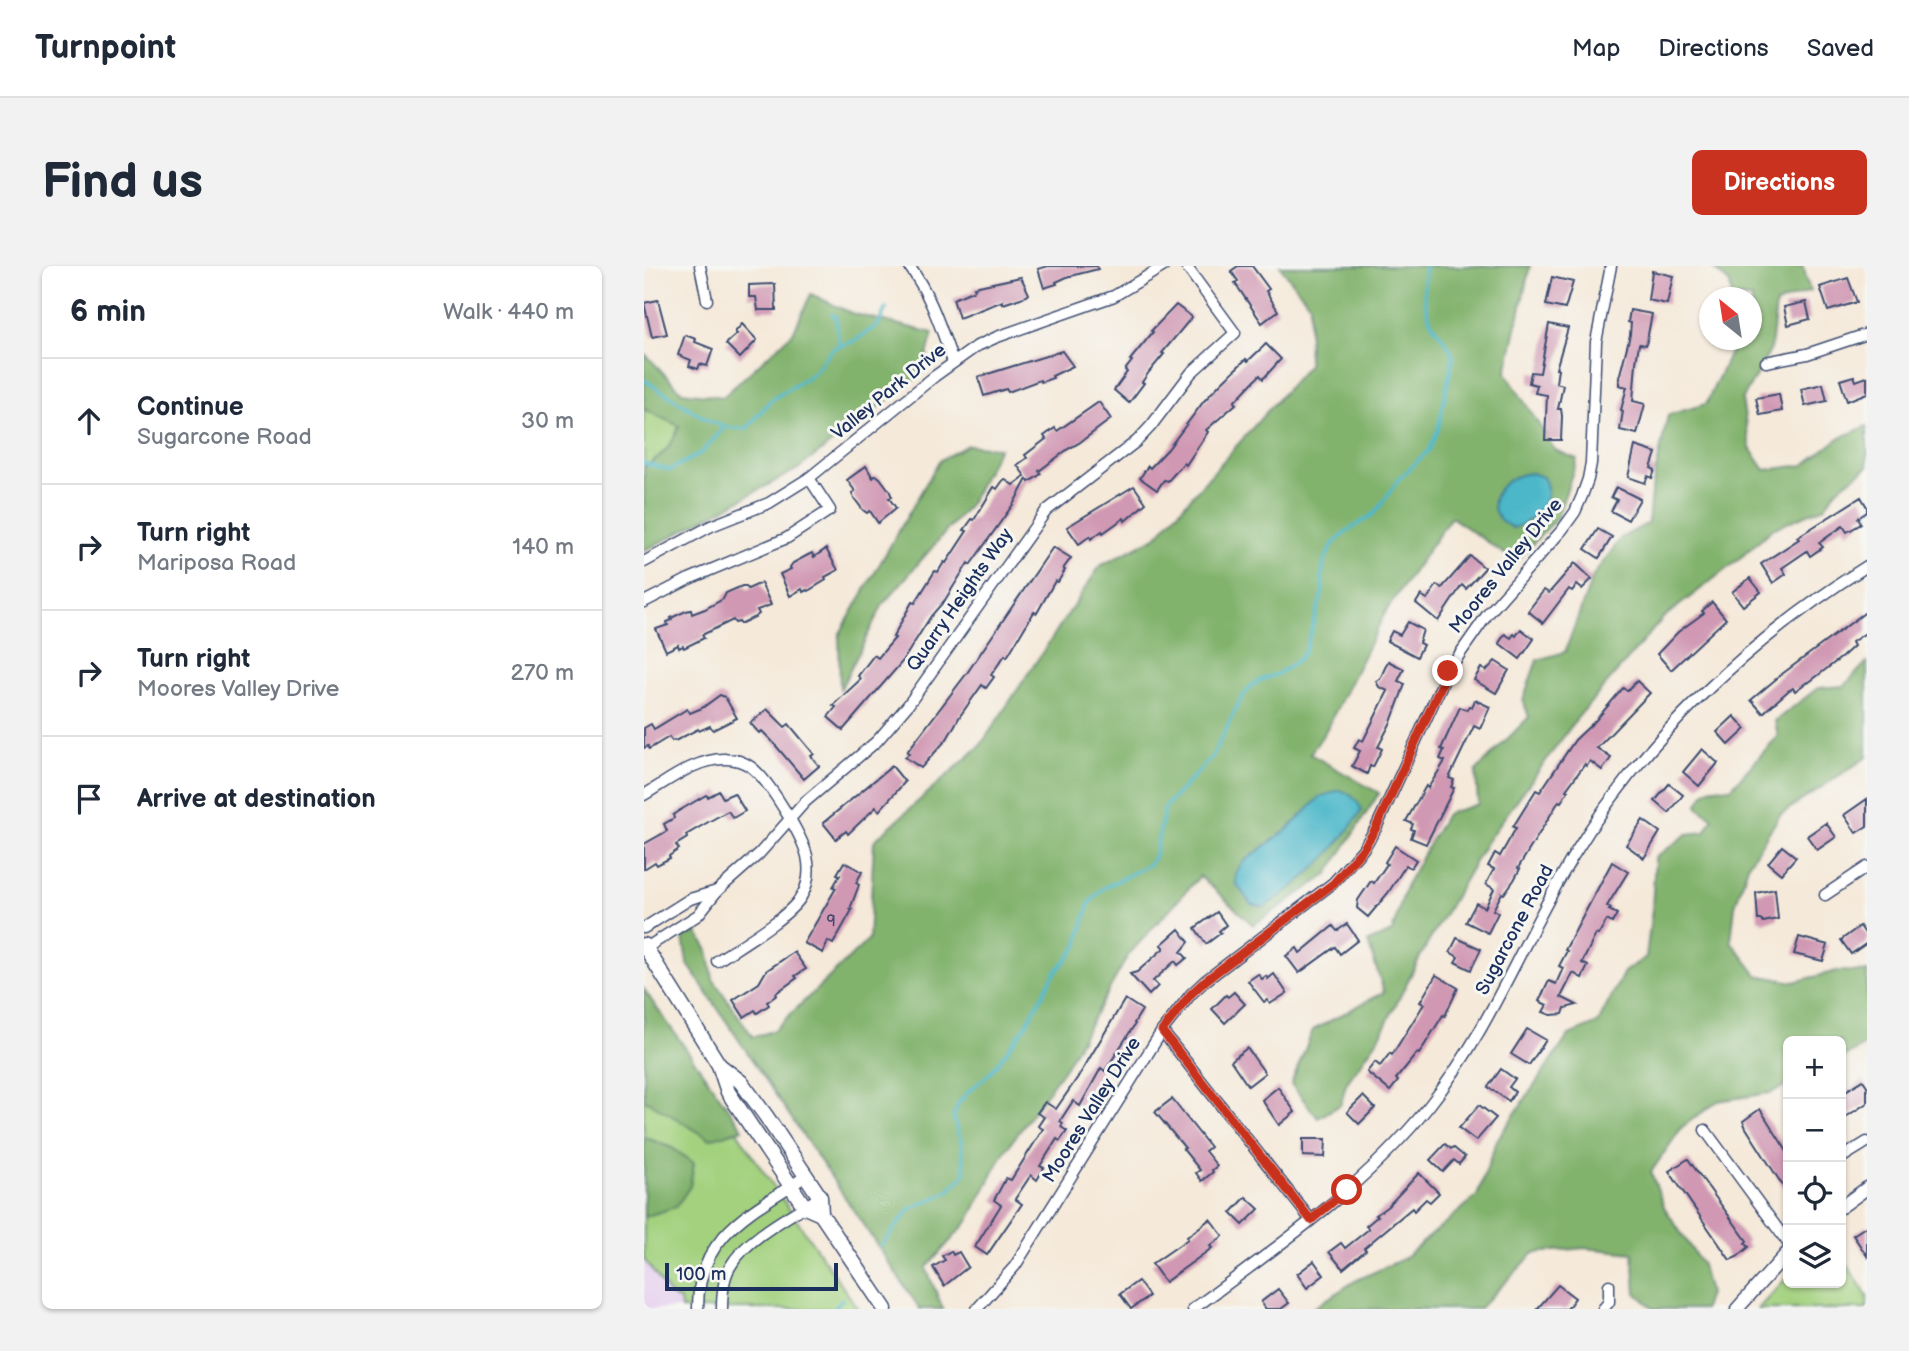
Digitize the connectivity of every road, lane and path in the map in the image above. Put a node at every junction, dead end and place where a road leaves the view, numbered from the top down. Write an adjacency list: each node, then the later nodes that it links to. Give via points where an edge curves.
1 (700, 266): 6 (street)
2 (909, 266): 8 (street, via 925,289)
3 (1164, 266): 8 (street, Valley Park Drive, via 1114,296 997,337)
4 (1186, 266): 15 (street, Quarry Heights Way, via 1235,333 1191,373 1137,441 1046,511 908,705 877,741)
5 (1611, 266): 22 (street, Moores Valley Drive, via 1594,364 1590,471 1575,512 1460,651 1363,849 1334,883 1205,981)
6 (707, 300)
7 (1867, 334): 9 (street)
8 (953, 362): 10 (street, Valley Park Drive)
9 (1766, 362)
10 (809, 478): 11 (street, Valley Park Drive, via 769,503 711,526); 13 (street, via 830,510 787,538)
11 (644, 562)
12 (1867, 566): 34 (street, Sugarcone Road, via 1763,640 1646,754 1572,859 1483,1027 1450,1079 1378,1162)
13 (644, 602)
14 (644, 795): 15 (street, via 704,762 728,759 759,774)
15 (789, 820): 17 (street, Quarry Heights Way); 21 (street, via 807,856 807,884 801,897)
16 (1867, 867): 18 (street)
17 (717, 891): 19 (street, Quarry Heights Way, via 690,899); 20 (street, Quarry Heights Way, via 698,915)
18 (1825, 895)
19 (644, 928)
20 (645, 947): 23 (main road)
21 (716, 961)
22 (1162, 1031): 34 (street); 41 (street, Moores Valley Drive, via 1015,1266)
23 (719, 1065): 27 (main road, via 741,1082); 28 (main road, via 728,1092)
24 (1705, 1130): 35 (street)
25 (1867, 1142): 26 (street)
26 (1846, 1155)
27 (806, 1176): 28 (street); 30 (main road)
28 (791, 1186): 32 (main road); 38 (street, via 743,1219 713,1249 701,1272)
29 (1867, 1188): 31 (street)
30 (820, 1197): 32 (street); 33 (main road)
31 (1846, 1203)
32 (805, 1207): 33 (main road); 39 (street, via 738,1254 728,1269)
33 (821, 1214): 40 (main road)
34 (1311, 1220): 42 (street, Sugarcone Road)
35 (1783, 1236)
36 (1783, 1258): 44 (street)
37 (1609, 1285): 43 (street)
38 (698, 1309)
39 (722, 1309)
40 (885, 1309)
41 (977, 1309)
42 (1193, 1309)
43 (1604, 1309)
44 (1737, 1309)

